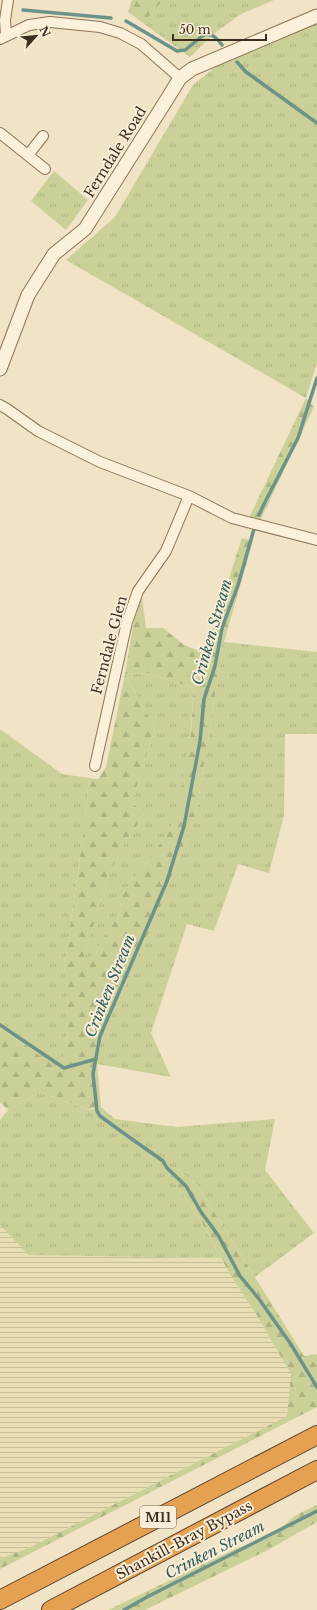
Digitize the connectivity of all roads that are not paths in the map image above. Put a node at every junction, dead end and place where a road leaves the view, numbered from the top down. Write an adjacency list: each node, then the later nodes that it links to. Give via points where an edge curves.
1 (8, 0): 3 (street)
2 (317, 16): 4 (street, Ferndale Road, via 192,69)
3 (3, 37): 4 (street, via 29,25 50,22 100,27 120,33 141,44)
4 (180, 78): 9 (street, Ferndale Road, via 85,229 54,254 28,295)
5 (0, 133): 7 (street)
6 (43, 136): 7 (street)
7 (28, 155): 8 (street)
8 (45, 169)
9 (0, 369)
10 (0, 405): 11 (street, via 38,431 100,462)
11 (190, 496): 12 (street, via 232,518); 13 (street, Ferndale Glen, via 166,551 138,591 128,622)
12 (317, 540)
13 (95, 766)
14 (317, 1435): 16 (highway, M11)
15 (317, 1470): 17 (highway, Shankill-Bray Bypass / M11)
16 (0, 1600)
17 (51, 1610)

